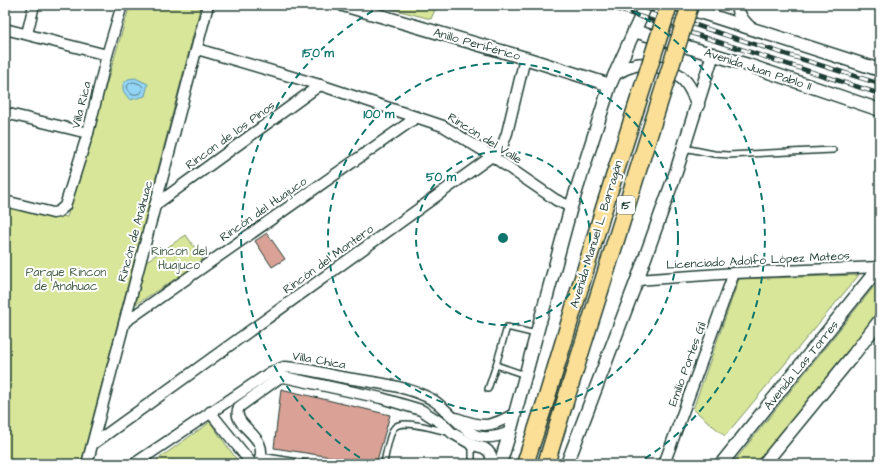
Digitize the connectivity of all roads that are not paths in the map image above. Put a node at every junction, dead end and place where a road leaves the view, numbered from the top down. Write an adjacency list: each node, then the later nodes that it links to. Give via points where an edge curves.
1 (34, 5): 13 (street)
2 (122, 5): 16 (street, Villa Rica)
3 (208, 5): 14 (street, Rincón de Anáhuac)
4 (343, 5): 17 (street, Anillo Periférico)
5 (646, 5): 12 (street)
6 (668, 5): 59 (highway, Avenida Manuel L. Barragán / 15, bridge)
7 (678, 5): 10 (street)
8 (690, 5): 60 (highway, Avenida Manuel L. Barragán / 15, bridge)
9 (737, 5): 10 (street, via 738,14)
10 (750, 28): 18 (street)
11 (5, 29): 13 (street)
12 (634, 31): 15 (street, Avenida Juan Pablo II); 19 (street)
13 (27, 34): 16 (street)
14 (197, 49): 20 (street, Rincón del Valle); 30 (street, Rincón de Anáhuac)
15 (713, 54): 21 (street); 22 (street, Avenida Juan Pablo II)
16 (107, 55): 25 (street, Villa Rica)
17 (525, 58): 19 (street, Anillo Periférico); 28 (street, Rincón del Montero, via 508,133 504,144)
18 (880, 70)
19 (612, 79): 21 (street, via 625,68 636,65 660,68 684,80); 31 (street)
20 (320, 85): 24 (street, Rincón del Valle); 30 (street, Rincon de los Pinos)
21 (698, 105): 26 (street)
22 (880, 110)
23 (5, 113): 25 (street)
24 (417, 117): 28 (street, Rincón del Valle, via 443,126); 36 (street, Rincón del Huajuco)
25 (88, 133): 29 (street, Villa Rica, via 63,210 53,213)
26 (684, 148): 27 (lane, via 728,155); 34 (street)
27 (833, 150)
28 (492, 156): 31 (street, Rincón del Valle); 50 (street, Rincón del Montero)
29 (5, 201)
30 (155, 205): 36 (street, Rincón de Anáhuac)
31 (570, 207): 37 (street)
32 (880, 266): 33 (street, Licenciado Adolfo López Mateos); 63 (street, Avenida Las Torres)
33 (734, 273): 34 (street, Licenciado Adolfo López Mateos); 62 (street, Emilio Portes Gil)
34 (637, 280): 61 (street)
35 (880, 320): 64 (street)
36 (125, 322): 50 (street, Rincón de Anáhuac)
37 (537, 335): 38 (lane, via 507,326); 40 (street)
38 (496, 365): 40 (lane); 41 (lane)
39 (282, 372): 42 (street, Villa Chica, via 291,368 399,387); 43 (street, Villa Chica); 44 (street, Villa Chica, via 271,372); 51 (street, Villa Chica, via 279,378 237,410 237,416 261,447)
40 (526, 375): 45 (street)
41 (488, 389)
42 (408, 391): 43 (street); 46 (street, Villa Chica, via 433,401)
43 (407, 405): 48 (street, Villa Chica, via 422,410)
44 (210, 412): 51 (street); 53 (street, Villa Chica)
45 (516, 413): 46 (street, via 490,425); 47 (street)
46 (455, 418): 47 (street, Villa Chica, via 478,437 494,437)
47 (510, 432): 58 (street)
48 (452, 433): 49 (street, Villa Chica); 55 (lane, via 406,423 398,424 393,428)
49 (469, 443): 56 (lane, via 472,449); 57 (street, Villa Chica, via 488,451 491,455)
50 (93, 444): 52 (street, Rincón de Anáhuac)
51 (257, 462): 54 (lane, via 267,457)
52 (87, 464)
53 (134, 464)
54 (311, 464)
55 (384, 464)
56 (472, 464)
57 (491, 464)
58 (500, 464)
59 (525, 464)
60 (546, 464)
61 (567, 464)
62 (664, 464)
63 (721, 464)
64 (764, 464)

